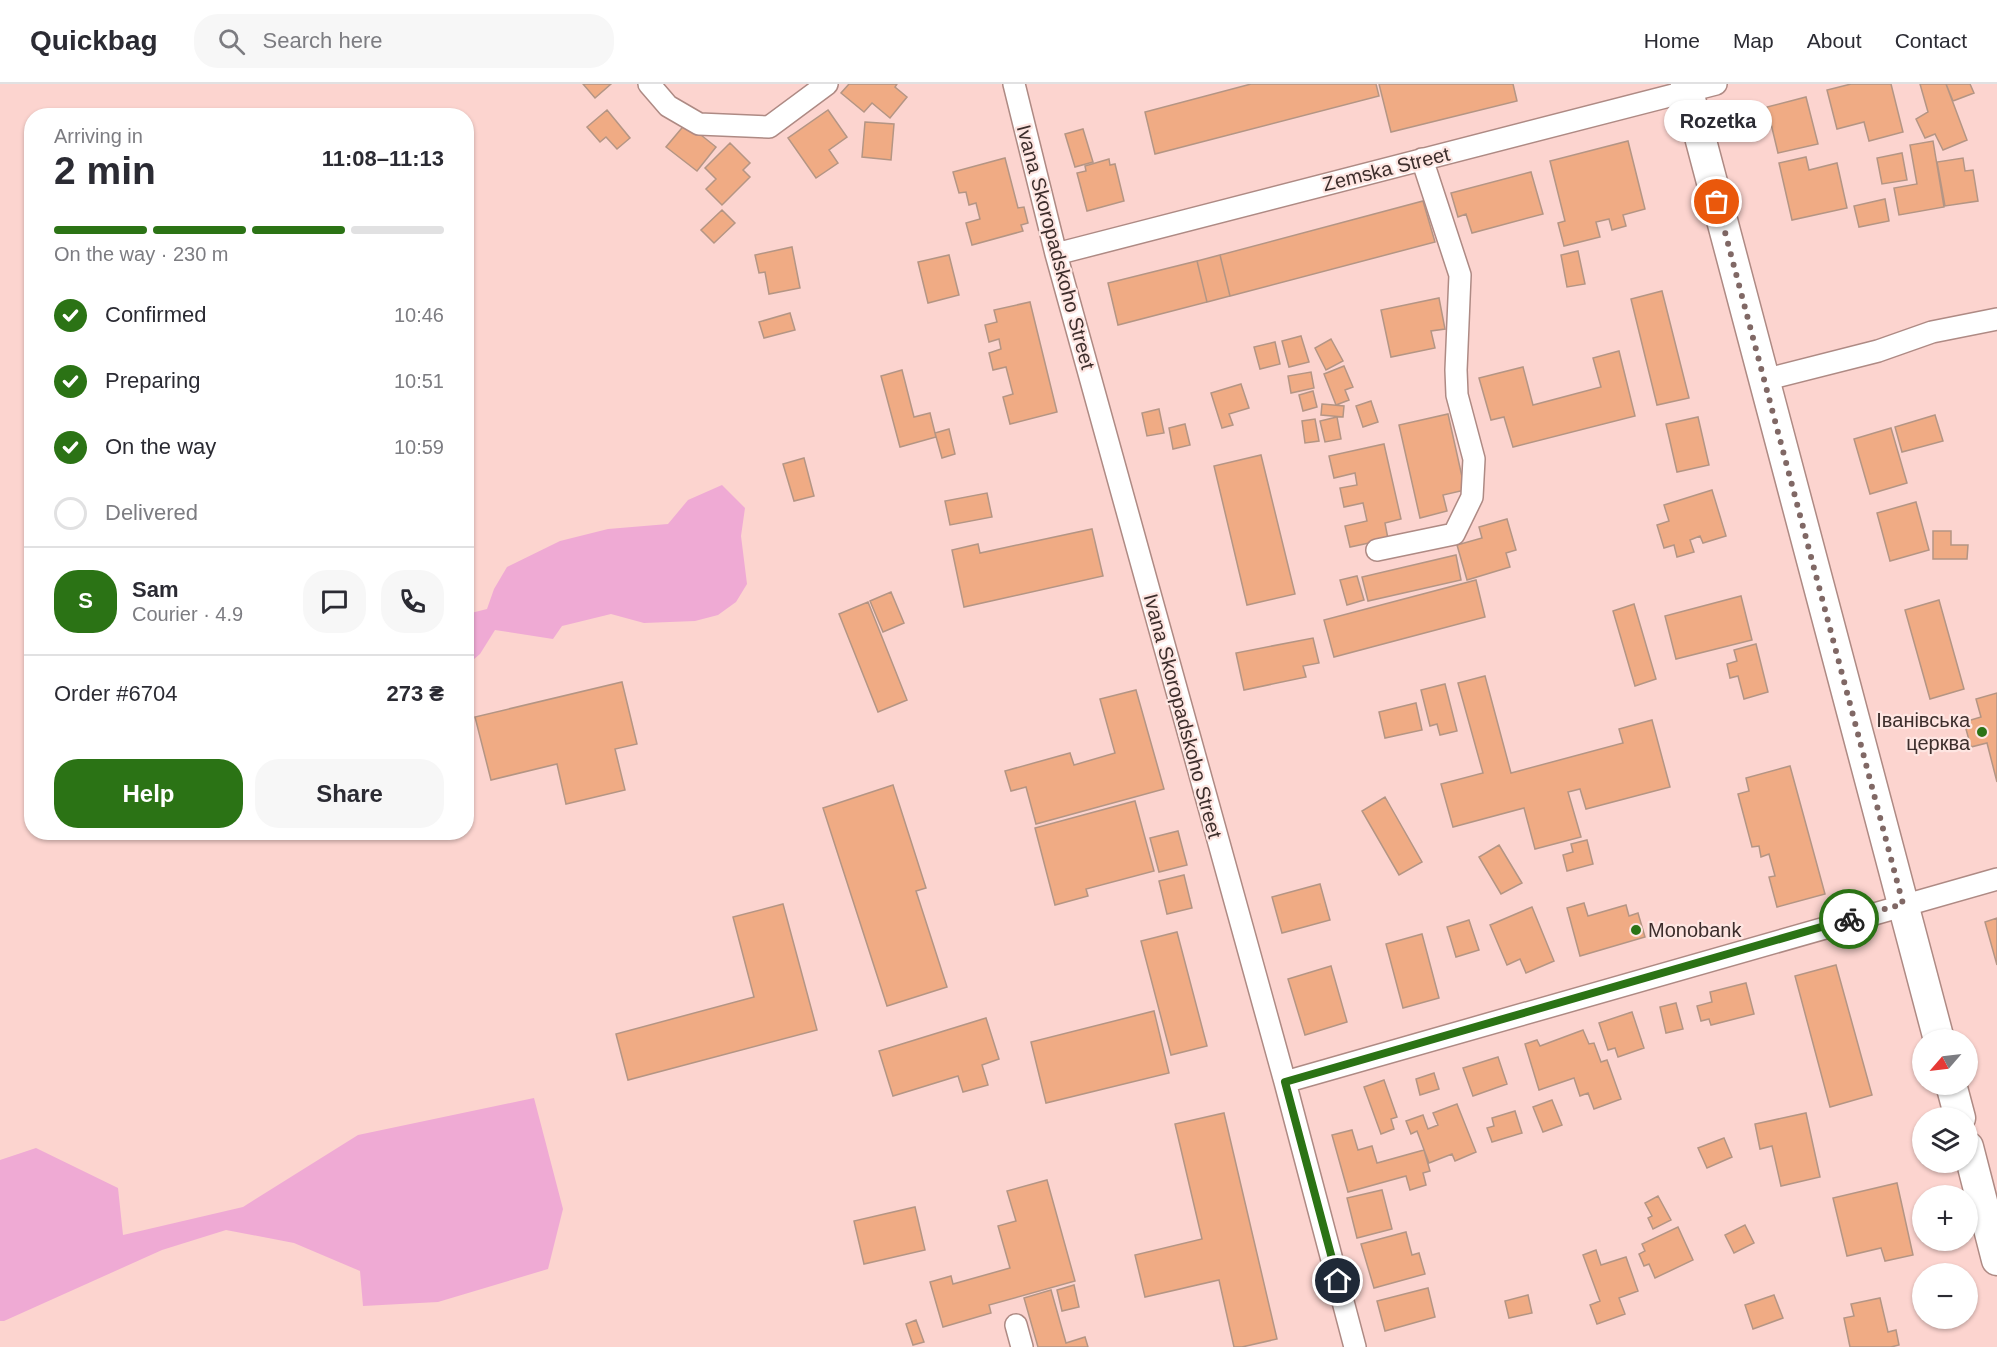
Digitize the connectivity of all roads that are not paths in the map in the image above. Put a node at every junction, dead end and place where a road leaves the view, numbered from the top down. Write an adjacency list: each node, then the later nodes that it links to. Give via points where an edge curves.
1 (649, 84): 2 (street, via 668,106 699,124 770,127)
2 (827, 84)
3 (1014, 84): 6 (street, Ivana Skoropadskoho Street)
4 (1697, 86): 5 (street, Zemska Street); 8 (main road)
5 (1422, 159): 6 (street, Zemska Street); 9 (street, via 1460,275 1457,395 1474,459 1472,498 1454,534)
6 (1056, 254): 13 (street, Ivana Skoropadskoho Street)
7 (1997, 319): 8 (street, via 1932,332 1878,351)
8 (1764, 380): 11 (main road)
9 (1377, 550)
10 (1997, 879): 11 (street)
11 (1903, 904): 12 (main road); 13 (street)
12 (1937, 1029)
13 (1285, 1082): 18 (street, Ivana Skoropadskoho Street)
14 (1975, 1173): 15 (main road)
15 (1997, 1260)
16 (1016, 1325): 17 (street)
17 (1022, 1347)
18 (1355, 1347)

